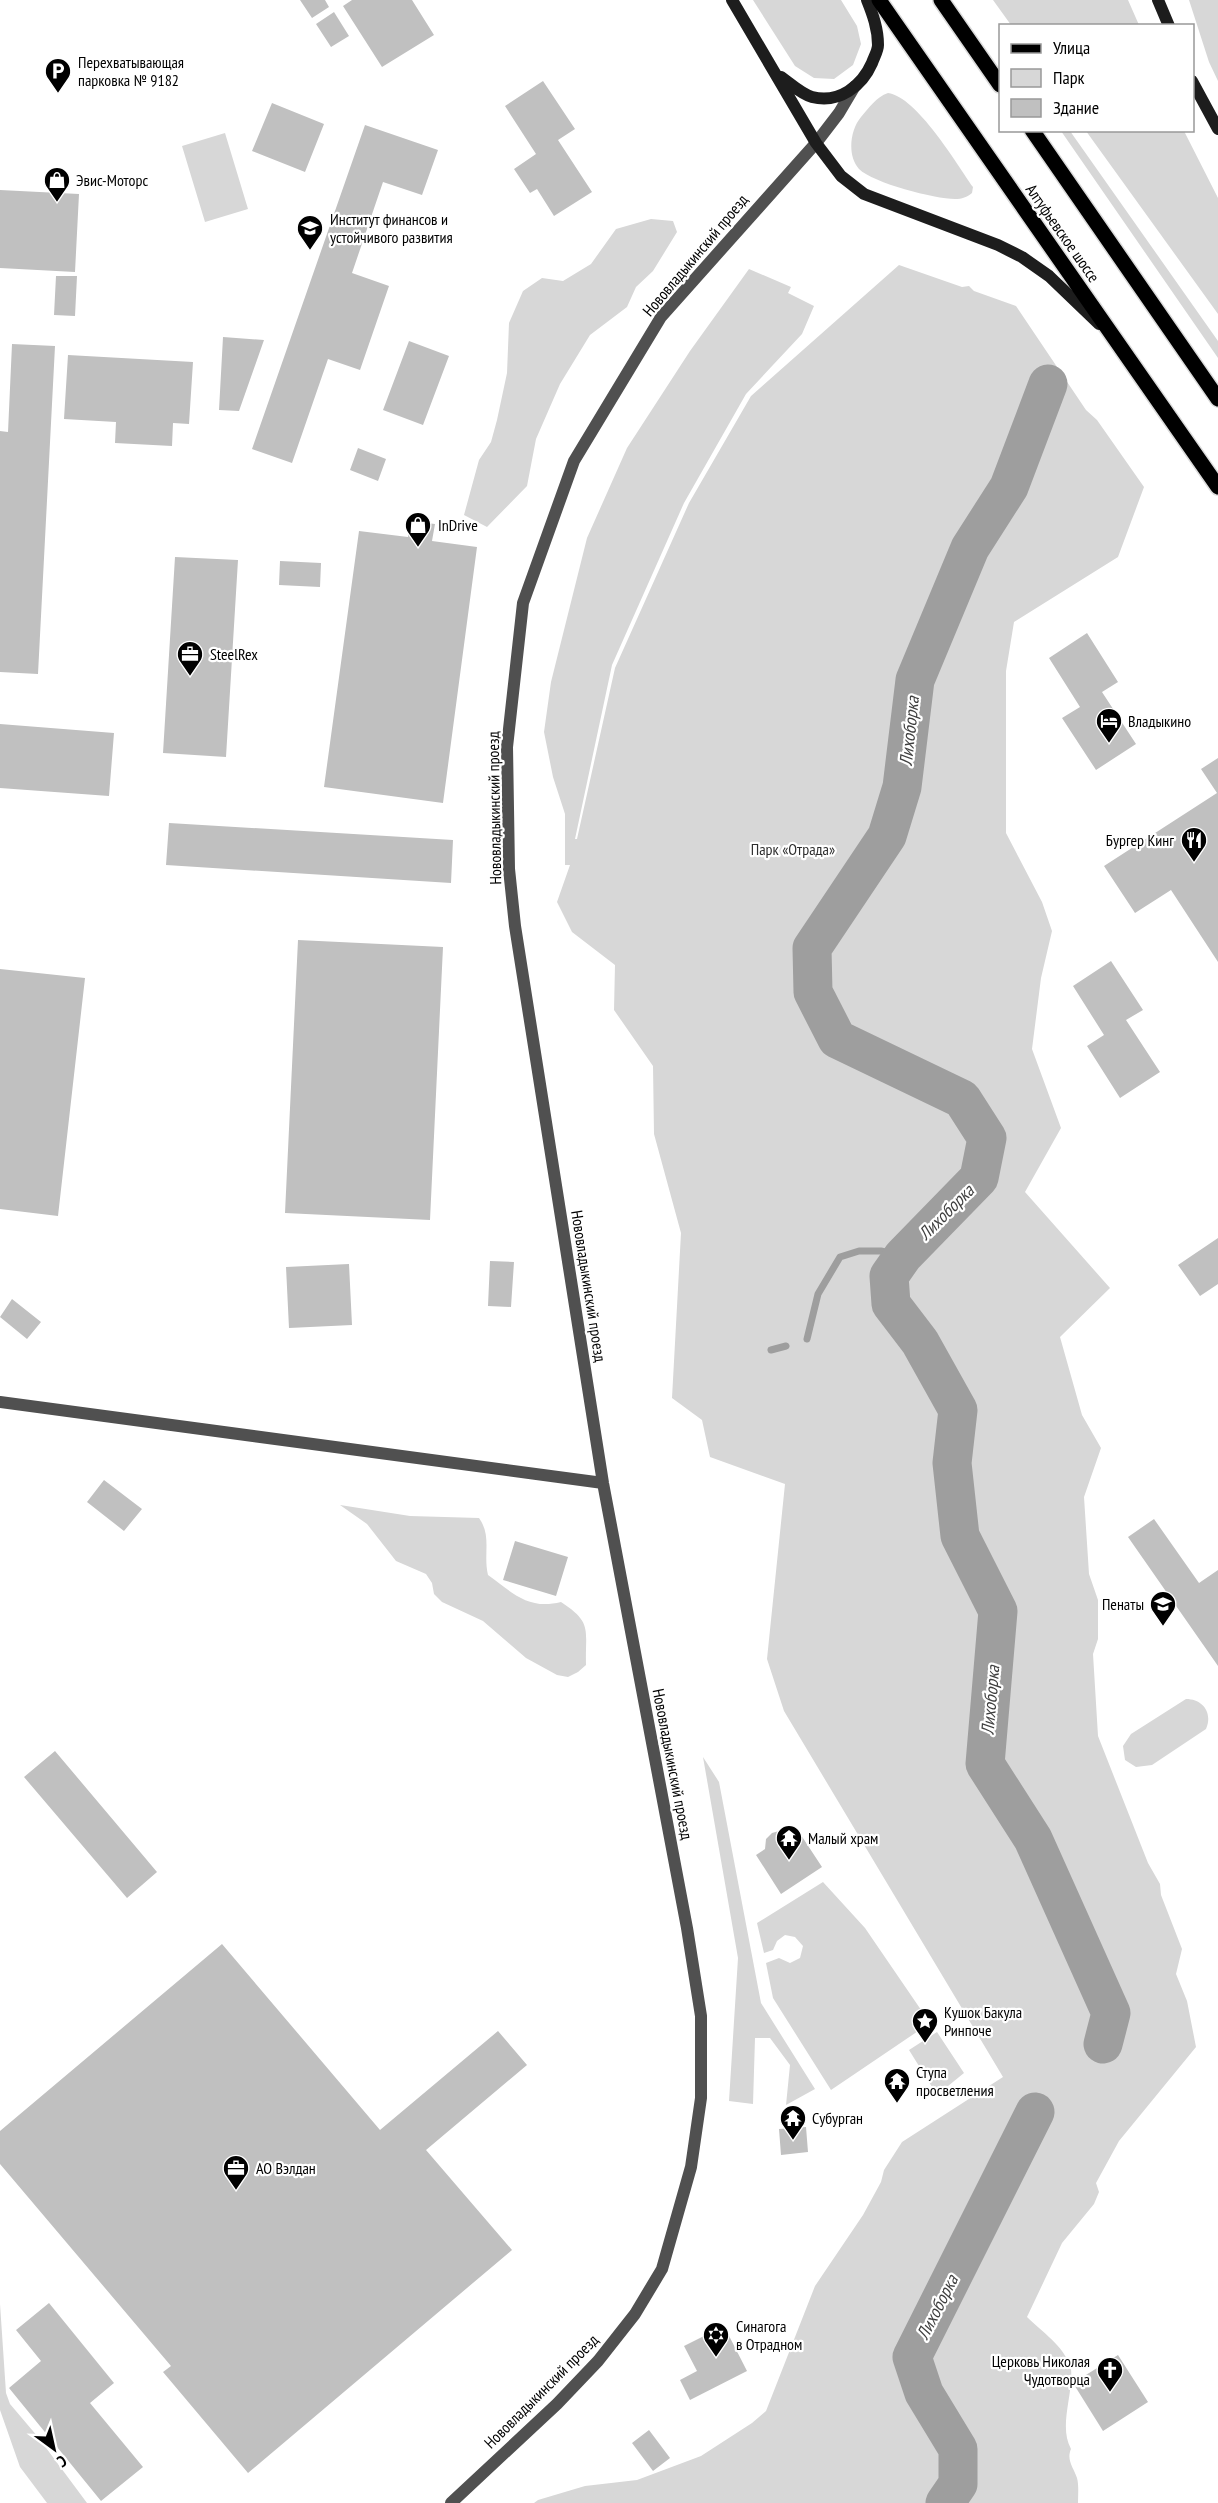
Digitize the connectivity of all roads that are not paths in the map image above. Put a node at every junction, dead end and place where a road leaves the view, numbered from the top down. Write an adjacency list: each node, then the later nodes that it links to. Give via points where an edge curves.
1 (732, 0): 7 (main road)
2 (867, 0): 10 (main road, via 875,19 878,47 867,74)
3 (879, 0): 14 (main road, Алтуфьевское шоссе)
4 (941, 0): 8 (main road)
5 (1158, 0): 6 (main road)
6 (1168, 24)
7 (774, 70): 10 (main road, via 811,97 844,95); 13 (main road)
8 (999, 84)
9 (1194, 85): 11 (main road)
10 (855, 86): 13 (street, Нововладыкинский проезд)
11 (1218, 129)
12 (1033, 132): 15 (main road, Алтуфьевское шоссе)
13 (816, 143): 14 (main road, via 841,176 864,194 1022,257 1049,276); 18 (street, Нововладыкинский проезд, via 661,317 574,461 524,603 507,747 509,869 525,994)
14 (1114, 338): 16 (main road, Алтуфьевское шоссе)
15 (1218, 399)
16 (1218, 487)
17 (0, 1402): 18 (street)
18 (603, 1483): 19 (street, Нововладыкинский проезд, via 701,2016 699,2109 691,2167 662,2269 635,2314 557,2404)
19 (452, 2503)

